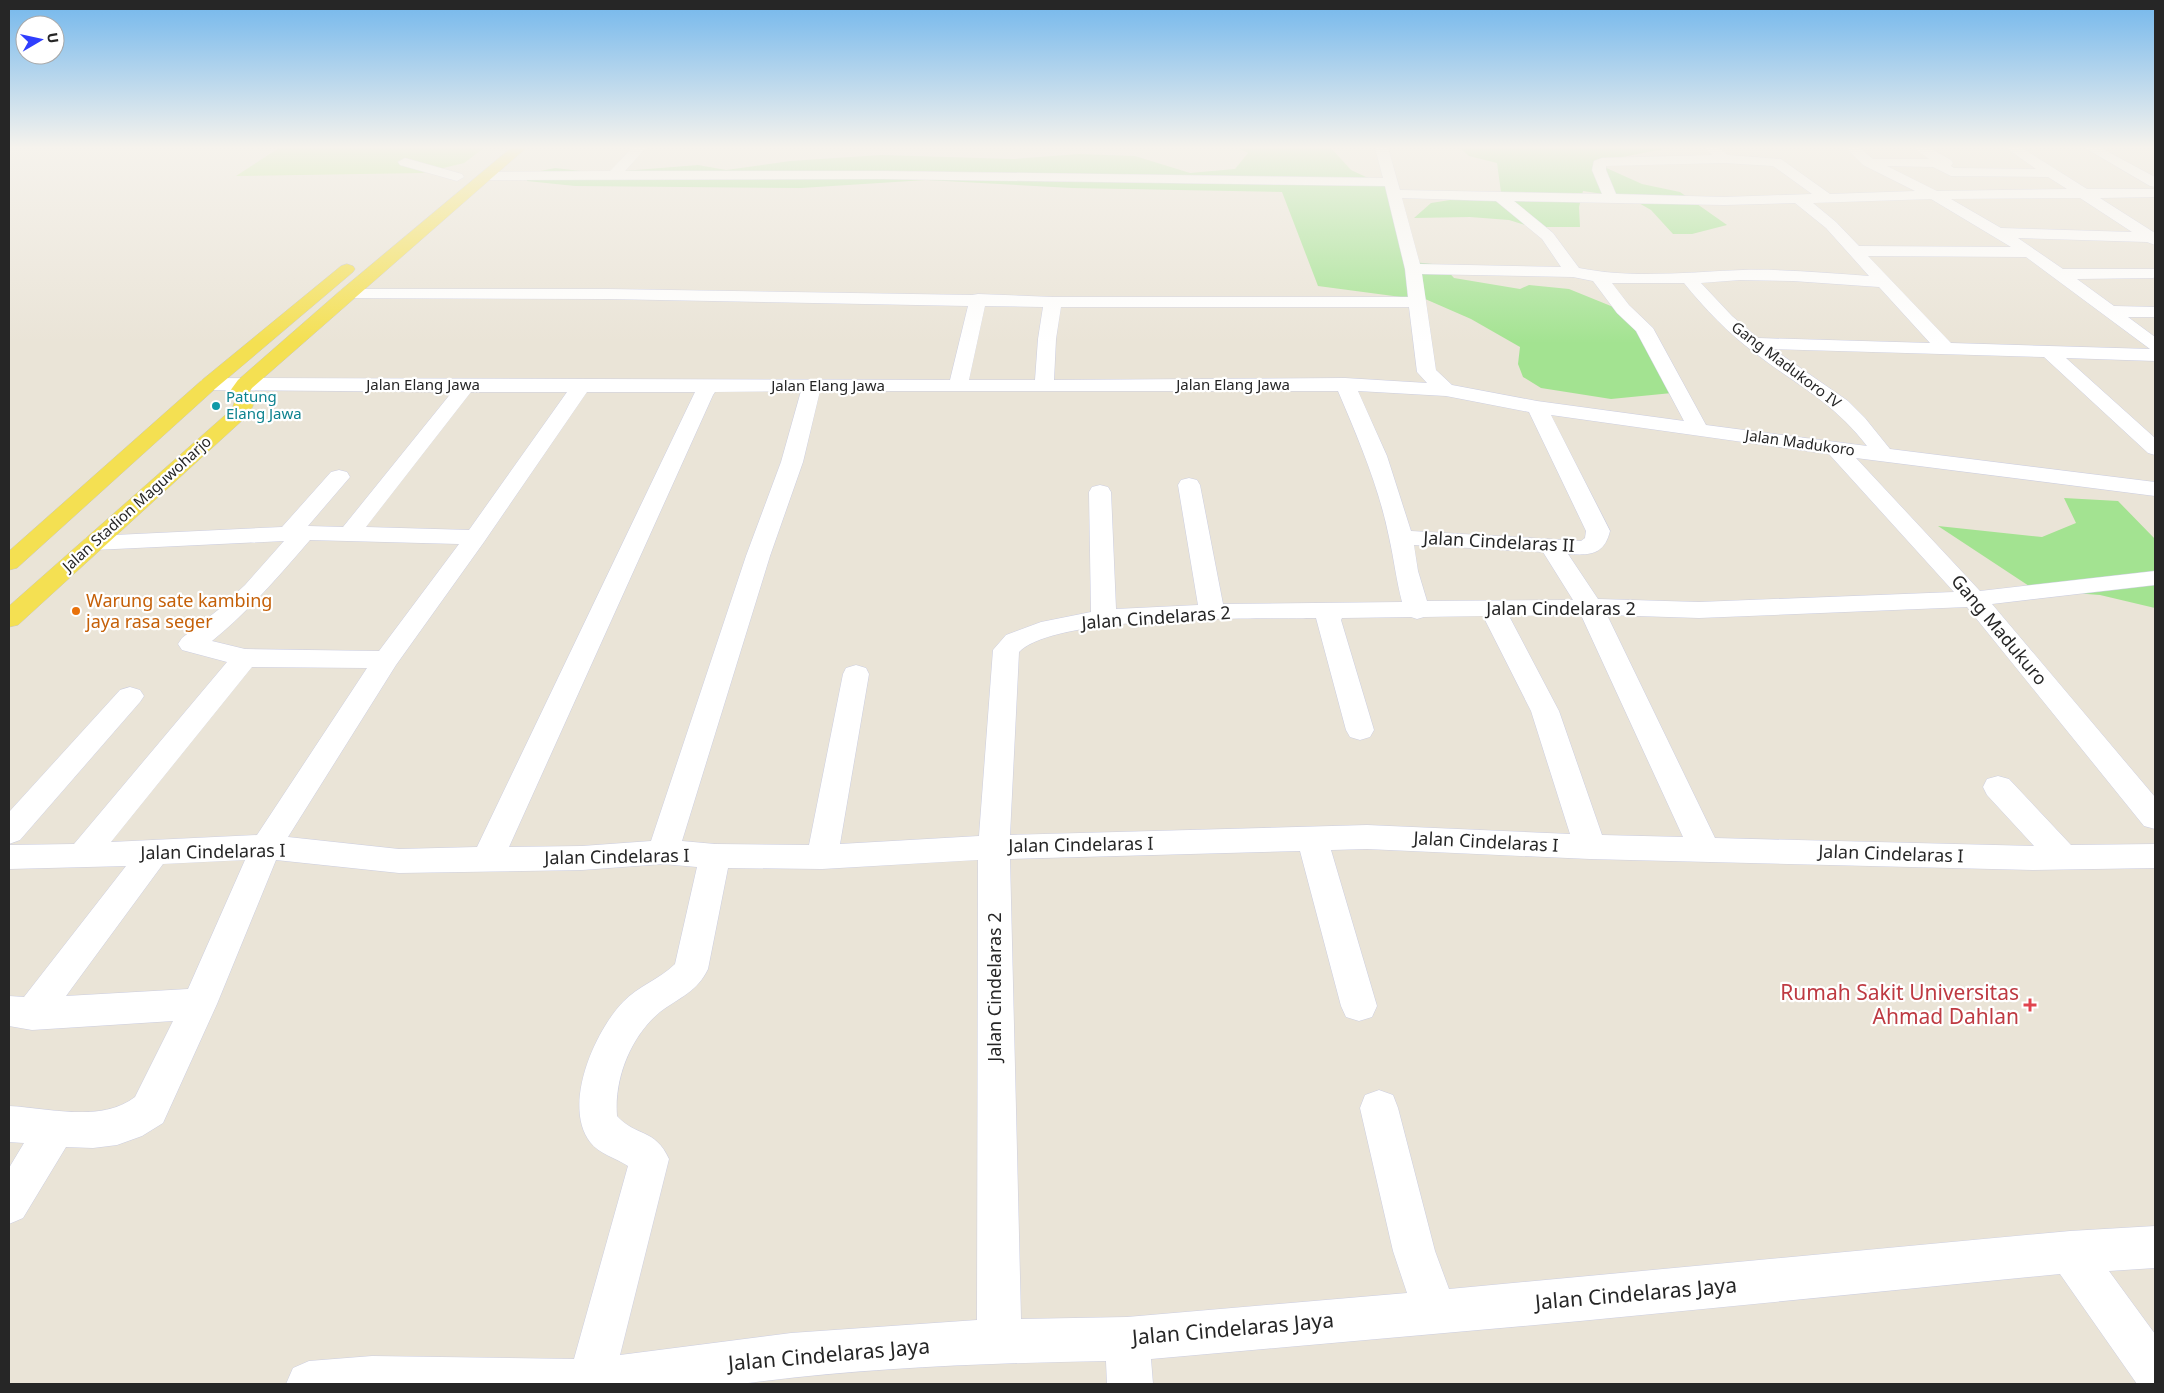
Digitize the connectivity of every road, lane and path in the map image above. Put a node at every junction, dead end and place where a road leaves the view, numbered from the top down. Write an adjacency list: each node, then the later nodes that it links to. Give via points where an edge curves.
1 (442, 213): 23 (main road)
2 (1399, 213): 16 (street)
3 (1520, 213): 17 (street, via 1548,236)
4 (1817, 213): 10 (street)
5 (1964, 213): 11 (street)
6 (2114, 213): 12 (street)
7 (1662, 214): 8 (street)
8 (1754, 215)
9 (1792, 216): 10 (street)
10 (1822, 217): 13 (street)
11 (1998, 233): 12 (street); 14 (street)
12 (2153, 238)
13 (1856, 251): 14 (street); 22 (street)
14 (2030, 252): 19 (street)
15 (362, 257): 35 (main road)
16 (1413, 269): 17 (street); 26 (street)
17 (1573, 272): 20 (street)
18 (2153, 272): 19 (street)
19 (2060, 274): 27 (street)
20 (1599, 277): 21 (street); 51 (street, via 1623,309 1644,328)
21 (1687, 277): 22 (street, via 1765,275); 29 (street, Gang Madukoro IV, via 1724,318)
22 (1883, 282): 31 (street)
23 (347, 294): 24 (street); 36 (main road)
24 (978, 299): 25 (street); 43 (street)
25 (1053, 302): 26 (street); 44 (street)
26 (1416, 302): 34 (street)
27 (2109, 311): 28 (street); 30 (street)
28 (2155, 312)
29 (1753, 343): 31 (street); 54 (street, Gang Madukoro IV, via 1827,393 1857,421)
30 (2155, 345)
31 (1946, 349): 32 (street)
32 (2051, 354): 33 (street); 49 (street)
33 (2155, 355)
34 (1428, 372): 38 (street); 45 (street)
35 (209, 384): 36 (street, Jalan Elang Jawa); 47 (main road)
36 (245, 384): 39 (street, Jalan Elang Jawa); 48 (main road, Jalan Stadion Maguwoharjo, via 240,391 245,397 245,405)
37 (1345, 384): 38 (street, Jalan Elang Jawa); 44 (street, Jalan Elang Jawa); 62 (street, via 1376,456)
38 (1374, 385): 45 (street, Jalan Elang Jawa)
39 (465, 386): 40 (street, Jalan Elang Jawa); 60 (street)
40 (581, 386): 41 (street, Jalan Elang Jawa); 61 (street)
41 (709, 386): 42 (street, Jalan Elang Jawa); 96 (street)
42 (812, 386): 43 (street, Jalan Elang Jawa); 88 (street, via 792,462 758,556)
43 (958, 386): 44 (street, Jalan Elang Jawa)
44 (1044, 386)
45 (1446, 390): 46 (street, Jalan Madukoro)
46 (1537, 407): 51 (street, Jalan Madukoro); 64 (street, Jalan Cindelaras II, via 1598,531 1596,540 1588,548)
47 (166, 424): 48 (main road); 65 (main road)
48 (226, 424): 63 (main road, Jalan Stadion Maguwoharjo)
49 (2130, 426): 50 (street); 53 (street)
50 (2155, 426)
51 (1698, 429): 52 (street, Jalan Madukoro)
52 (1836, 449): 54 (street, Jalan Madukoro); 67 (street, Gang Madukuro)
53 (2155, 449)
54 (1884, 454): 57 (street, Jalan Madukoro)
55 (339, 477): 59 (street)
56 (1189, 485): 72 (street)
57 (2155, 489)
58 (1100, 492): 73 (street)
59 (297, 533): 60 (street); 63 (street); 75 (street, via 254,590 191,644)
60 (350, 533): 61 (street)
61 (476, 537): 76 (street)
62 (1401, 537): 64 (street, Jalan Cindelaras II); 71 (street)
63 (94, 543): 74 (main road, Jalan Stadion Maguwoharjo)
64 (1550, 545): 68 (street)
65 (9, 563)
66 (2155, 578): 67 (street, Jalan Cindelaras 2)
67 (1974, 599): 68 (street, Jalan Cindelaras 2, via 1699,610); 81 (street, Gang Madukuro)
68 (1590, 607): 69 (street, Jalan Cindelaras 2); 87 (street)
69 (1493, 610): 71 (street, Jalan Cindelaras 2); 86 (street, via 1545,712)
70 (1334, 611): 71 (street, Jalan Cindelaras 2); 72 (street, Jalan Cindelaras 2); 79 (street, via 1328,620)
71 (1417, 611)
72 (1212, 612): 73 (street, Jalan Cindelaras 2)
73 (1104, 618): 85 (street, Jalan Cindelaras 2, via 1027,635 1015,640 1006,650)
74 (9, 619)
75 (245, 658): 76 (street); 90 (street)
76 (386, 660): 84 (street)
77 (856, 674): 94 (street)
78 (130, 696): 82 (street)
79 (1360, 730)
80 (1998, 786): 95 (street)
81 (2155, 818)
82 (9, 832)
83 (1313, 840): 85 (street, Jalan Cindelaras I); 86 (street, Jalan Cindelaras I, via 1367,837); 98 (street)
84 (266, 847): 89 (street, Jalan Cindelaras I); 96 (street, Jalan Cindelaras I, via 399,861); 97 (street)
85 (994, 847): 94 (street, Jalan Cindelaras I); 108 (street, Jalan Cindelaras 2)
86 (1590, 847): 87 (street, Jalan Cindelaras I)
87 (1704, 848): 95 (street, Jalan Cindelaras I)
88 (663, 852): 91 (street, Jalan Cindelaras I); 96 (street, Jalan Cindelaras I)
89 (154, 853): 90 (street, Jalan Cindelaras I); 99 (street)
90 (82, 856): 93 (street, Jalan Cindelaras I)
91 (715, 856): 94 (street, Jalan Cindelaras I); 110 (street, via 688,974 656,995 624,1026 605,1064 597,1108 601,1126 612,1138 642,1151 649,1159)
92 (2155, 856): 95 (street, Jalan Cindelaras I)
93 (9, 857)
94 (822, 857)
95 (2064, 858)
96 (487, 860)
97 (199, 1004): 99 (street); 102 (street, via 149,1110 138,1119 112,1129)
98 (1359, 1006)
99 (20, 1012)
100 (1379, 1108): 106 (street, via 1414,1251)
101 (9, 1124): 102 (street)
102 (56, 1128): 103 (street)
103 (9, 1204)
104 (2155, 1247): 105 (street, Jalan Cindelaras Jaya)
105 (2070, 1252): 106 (street, Jalan Cindelaras Jaya); 109 (street)
106 (1433, 1312): 107 (street, Jalan Cindelaras Jaya)
107 (1127, 1339): 108 (street, Jalan Cindelaras Jaya); 112 (street)
108 (999, 1341): 110 (street, Jalan Cindelaras Jaya, via 791,1355)
109 (2155, 1371)
110 (591, 1383): 111 (street, Jalan Cindelaras Jaya, via 372,1379)
111 (309, 1384)
112 (1130, 1384)

